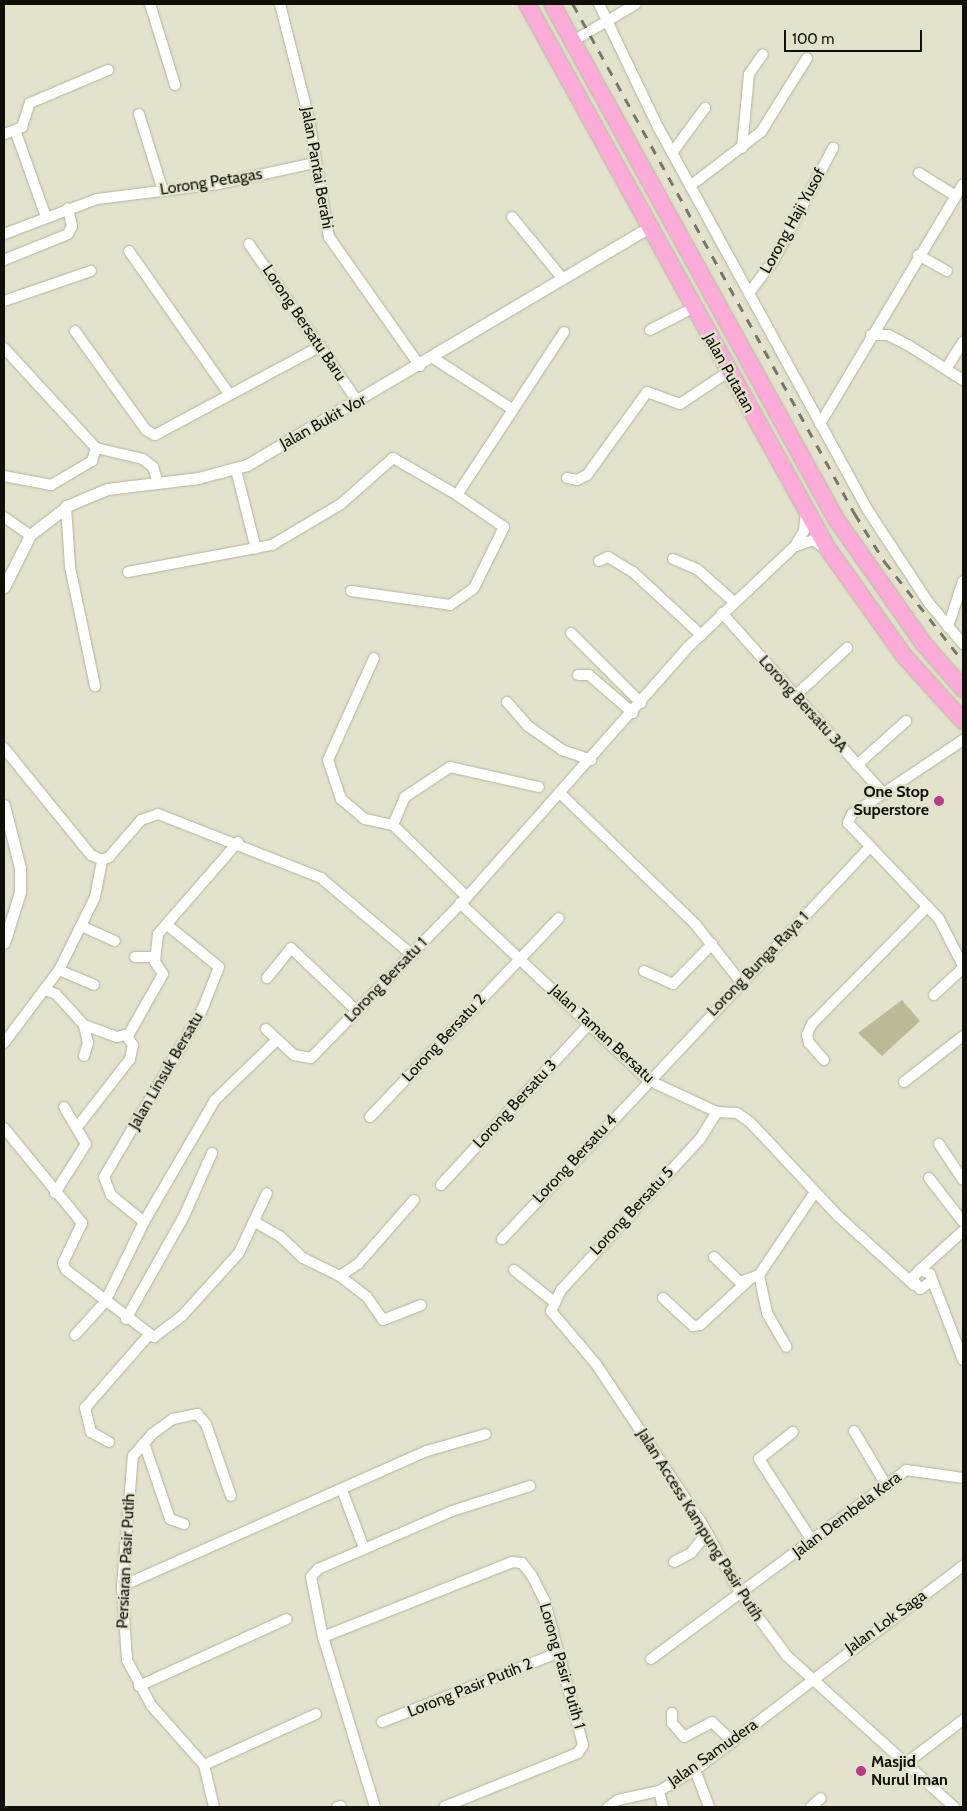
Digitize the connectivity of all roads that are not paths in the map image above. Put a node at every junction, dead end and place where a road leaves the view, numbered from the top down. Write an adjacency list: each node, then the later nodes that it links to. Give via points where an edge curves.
1 (150, 4): 12 (street)
2 (280, 4): 20 (street, Jalan Pantai Berahi, via 301,80)
3 (552, 4): 8 (highway, Jalan Putatan)
4 (599, 4): 7 (street)
5 (636, 4): 7 (street)
6 (534, 6): 30 (highway, Jalan Putatan)
7 (609, 20): 8 (street); 19 (street)
8 (573, 41): 29 (highway, Jalan Putatan)
9 (763, 54): 17 (street, via 749,74)
10 (807, 58): 17 (street, via 767,124)
11 (108, 70): 15 (street, via 30,104 22,127)
12 (174, 85)
13 (705, 108): 19 (street)
14 (138, 114): 24 (street)
15 (15, 130): 16 (street); 27 (street)
16 (4, 134)
17 (742, 148): 23 (street)
18 (833, 148): 39 (street, Lorong Haji Yusof, via 774,260)
19 (672, 153): 23 (street)
20 (314, 163): 24 (street, Lorong Petagas); 50 (street, Jalan Pantai Berahi, via 329,237)
21 (919, 173): 25 (street)
22 (963, 184): 25 (street)
23 (690, 186): 39 (street)
24 (163, 191): 26 (street, Lorong Petagas, via 108,197)
25 (954, 195): 34 (street)
26 (68, 208): 27 (street, Lorong Petagas); 35 (street, via 72,226 68,234)
27 (46, 217): 31 (street, Lorong Petagas)
28 (512, 217): 38 (street)
29 (672, 226): 30 (highway); 75 (highway, Jalan Putatan, via 824,499)
30 (651, 233): 38 (street, Jalan Bukit Vor); 41 (highway, Jalan Putatan)
31 (4, 234)
32 (249, 244): 47 (street, Lorong Bersatu Baru)
33 (129, 251): 54 (street)
34 (918, 255): 36 (street); 45 (street)
35 (4, 260)
36 (947, 271)
37 (91, 272): 40 (street)
38 (563, 279): 49 (street, Jalan Bukit Vor)
39 (749, 293): 57 (street)
40 (4, 301)
41 (693, 308): 42 (street); 52 (highway, Jalan Putatan)
42 (650, 330)
43 (76, 331): 54 (street, via 150,434 166,432)
44 (564, 332): 56 (street)
45 (871, 335): 51 (street, via 888,335); 57 (street)
46 (963, 342): 51 (street)
47 (321, 346): 54 (street); 55 (street, Lorong Bersatu Baru)
48 (4, 348): 58 (street)
49 (433, 358): 50 (street, Jalan Bukit Vor); 56 (street)
50 (420, 366): 55 (street, Jalan Bukit Vor)
51 (946, 369): 53 (street)
52 (728, 372): 61 (street, via 680,404 646,392 587,474 577,480); 65 (highway, Jalan Putatan)
53 (963, 380)
54 (229, 394)
55 (358, 402): 59 (street, Jalan Bukit Vor)
56 (512, 409): 63 (street)
57 (820, 424): 81 (street, via 871,516)
58 (96, 448): 60 (street, via 88,464 51,485); 62 (street, via 143,459 153,467)
59 (236, 470): 62 (street, Jalan Bukit Vor); 69 (street)
60 (4, 476)
61 (567, 478)
62 (158, 482): 64 (street, Jalan Bukit Vor, via 107,489)
63 (457, 495): 69 (street, via 393,458 321,518 289,537); 77 (street, via 504,527 474,588 463,598 450,605)
64 (66, 506): 67 (street, Jalan Bukit Vor); 88 (street, via 70,567)
65 (806, 512): 68 (street, via 804,531); 70 (highway, Jalan Putatan)
66 (4, 517): 67 (street)
67 (30, 535): 76 (street, Jalan Bukit Vor)
68 (795, 546): 70 (street, via 814,540); 79 (street, Lorong Bersatu 1)
69 (256, 549): 73 (street)
70 (828, 549): 78 (highway, Jalan Putatan)
71 (673, 559): 79 (street, via 697,569)
72 (599, 561): 83 (street, via 608,557 633,572)
73 (128, 572)
74 (963, 581): 81 (street)
75 (879, 583): 78 (highway); 89 (highway, Jalan Putatan)
76 (4, 587)
77 (351, 591)
78 (861, 596): 95 (highway, Jalan Putatan)
79 (734, 602): 80 (street, Lorong Bersatu 1)
80 (722, 613): 83 (street, Lorong Bersatu 1); 90 (street, Lorong Bersatu 3A)
81 (948, 627): 84 (street)
82 (571, 633): 92 (street)
83 (701, 635): 92 (street, Lorong Bersatu 1)
84 (963, 644)
85 (846, 648): 90 (street)
86 (374, 658): 104 (street, via 328,760 340,799 365,819)
87 (578, 675): 93 (street, via 590,675)
88 (95, 686)
89 (963, 690)
90 (795, 696): 99 (street, Lorong Bersatu 3A)
91 (508, 702): 98 (street, via 542,735)
92 (641, 704): 93 (street, Lorong Bersatu 1)
93 (633, 713): 98 (street, Lorong Bersatu 1)
94 (906, 721): 99 (street)
95 (963, 721)
96 (963, 740): 102 (street)
97 (4, 748): 107 (street, via 91,855)
98 (591, 760): 101 (street, Lorong Bersatu 1)
99 (857, 765): 102 (street, Lorong Bersatu 3A)
100 (539, 787): 104 (street, via 450,767 406,797)
101 (561, 794): 108 (street, Lorong Bersatu 1); 115 (street)
102 (884, 794): 106 (street, via 852,814 848,823)
103 (4, 805): 114 (street, via 20,868 20,892)
104 (394, 825): 108 (street, Jalan Taman Bersatu)
105 (238, 842): 107 (street, via 149,815); 111 (street, via 222,866); 116 (street, via 321,878)
106 (868, 849): 109 (street); 124 (street, Lorong Bunga Raya 1)
107 (102, 860): 112 (street, via 96,897)
108 (464, 900): 116 (street, Lorong Bersatu 1); 119 (street, Jalan Taman Bersatu)
109 (928, 906): 120 (street); 137 (street, via 812,1024 807,1035 809,1044)
110 (559, 918): 119 (street, Lorong Bersatu 2)
111 (166, 924): 118 (street, via 158,934); 154 (street, Jalan Linsuk Bersatu, via 219,967 202,1010 104,1177 111,1195)
112 (81, 926): 113 (street); 121 (street)
113 (115, 941)
114 (4, 943)
115 (712, 944): 122 (street, via 673,984 663,983); 124 (street)
116 (411, 954): 128 (street, Lorong Bersatu 1)
117 (135, 957): 118 (street)
118 (155, 957): 132 (street, via 163,974)
119 (518, 958): 129 (street, Jalan Taman Bersatu); 142 (street, Lorong Bersatu 2)
120 (963, 967): 127 (street)
121 (60, 970): 125 (street); 126 (street)
122 (644, 971)
123 (267, 978): 128 (street, via 291,948)
124 (740, 981): 138 (street, Lorong Bunga Raya 1)
125 (94, 985)
126 (45, 990): 130 (street, via 56,994); 135 (street)
127 (934, 995)
128 (357, 1011): 134 (street, Lorong Bersatu 1, via 311,1058 294,1055)
129 (588, 1024): 138 (street, Jalan Taman Bersatu); 149 (street, Lorong Bersatu 3)
130 (84, 1025): 132 (street, via 117,1037); 136 (street, via 88,1043)
131 (266, 1029): 134 (street)
132 (126, 1035): 143 (street, via 133,1045 130,1059)
133 (963, 1036): 139 (street)
134 (277, 1040): 154 (street, via 215,1100)
135 (4, 1043)
136 (84, 1056)
137 (824, 1060)
138 (648, 1080): 141 (street, Jalan Taman Bersatu); 158 (street, Lorong Bersatu 4)
139 (904, 1082)
140 (64, 1107): 143 (street)
141 (717, 1112): 150 (street, Jalan Taman Bersatu, via 737,1113 750,1122); 171 (street, Lorong Bersatu 5, via 700,1139)
142 (370, 1117)
143 (78, 1126): 151 (street, via 86,1144)
144 (5, 1133): 151 (street)
145 (939, 1144): 148 (street)
146 (212, 1153): 172 (street, via 184,1216)
147 (930, 1178): 156 (street)
148 (963, 1180)
149 (441, 1185)
150 (815, 1192): 161 (street, Jalan Taman Bersatu); 165 (street)
151 (55, 1193): 169 (street, via 82,1223 63,1263)
152 (267, 1193): 155 (street)
153 (414, 1200): 164 (street, via 358,1264)
154 (144, 1222): 169 (street)
155 (255, 1222): 164 (street, via 281,1237 303,1258); 175 (street, via 239,1253 213,1284 162,1334)
156 (963, 1222)
157 (963, 1231): 159 (street)
158 (502, 1239)
159 (949, 1245): 163 (street); 166 (street)
160 (714, 1257): 165 (street, via 740,1282)
161 (886, 1263): 163 (street, Jalan Taman Bersatu); 167 (street, Jalan Taman Bersatu)
162 (514, 1270): 171 (street, Jalan Access Kampung Pasir Putih)
163 (918, 1271): 166 (street, Jalan Taman Bersatu); 167 (street)
164 (340, 1276): 170 (street, via 367,1297 383,1320)
165 (754, 1277): 168 (street, via 700,1325 693,1326); 176 (street, via 767,1313)
166 (931, 1279): 167 (street); 173 (street)
167 (917, 1287): 173 (street, Jalan Taman Bersatu)
168 (663, 1298)
169 (105, 1302): 172 (street); 174 (street)
170 (421, 1305)
171 (552, 1306): 189 (street, Jalan Access Kampung Pasir Putih, via 596,1364)
172 (126, 1319): 175 (street)
173 (944, 1319): 177 (street)
174 (75, 1335)
175 (148, 1336): 181 (street, via 85,1408 90,1432)
176 (787, 1347)
177 (963, 1360)
178 (854, 1431): 184 (street)
179 (793, 1432): 190 (street, via 760,1459)
180 (486, 1434): 186 (street, via 427,1451)
181 (109, 1442)
182 (144, 1443): 187 (street, Persiaran Pasir Putih, via 173,1419 198,1414 206,1424); 188 (street, via 170,1518); 194 (street, Persiaran Pasir Putih, via 131,1463)
183 (963, 1478): 184 (street, Jalan Dembela Kera, via 946,1479 910,1469)
184 (886, 1485): 190 (street, Jalan Dembela Kera)
185 (530, 1486): 191 (street, via 452,1511)
186 (342, 1490): 191 (street); 194 (street)
187 (231, 1496)
188 (184, 1524)
189 (707, 1533): 192 (street, via 691,1553); 195 (street, Jalan Access Kampung Pasir Putih)
190 (813, 1542): 195 (street, Jalan Dembela Kera)
191 (364, 1548): 197 (street, via 318,1569 311,1577)
192 (674, 1562)
193 (963, 1566): 200 (street, Jalan Lok Saga)
194 (122, 1586): 201 (street, Persiaran Pasir Putih, via 122,1637)
195 (740, 1593): 199 (street, Jalan Dembela Kera); 200 (street, Jalan Access Kampung Pasir Putih)
196 (287, 1619): 201 (street)
197 (323, 1637): 198 (street, Lorong Pasir Putih 1, via 517,1562 532,1576 545,1602); 213 (street)
198 (557, 1653): 205 (street, Lorong Pasir Putih 2); 214 (street, Lorong Pasir Putih 1, via 583,1741 578,1753)
199 (651, 1659)
200 (809, 1679): 206 (street, Jalan Samudera); 207 (street, Jalan Access Kampung Pasir Putih)
201 (139, 1686): 208 (street, Persiaran Pasir Putih)
202 (316, 1714): 208 (street)
203 (672, 1714): 206 (street, via 672,1723 684,1737 712,1722)
204 (963, 1720): 207 (street)
205 (382, 1722)
206 (733, 1742): 209 (street, Jalan Samudera)
207 (905, 1764): 219 (street, Jalan Access Kampung Pasir Putih)
208 (204, 1765): 212 (street, Persiaran Pasir Putih)
209 (695, 1770): 210 (street, Jalan Samudera); 217 (street)
210 (659, 1791): 215 (street, Jalan Samudera, via 618,1800); 216 (street)
211 (821, 1798): 218 (street)
212 (214, 1807)
213 (375, 1807)
214 (444, 1807)
215 (608, 1807)
216 (663, 1807)
217 (709, 1807)
218 (811, 1807)
219 (954, 1807)

